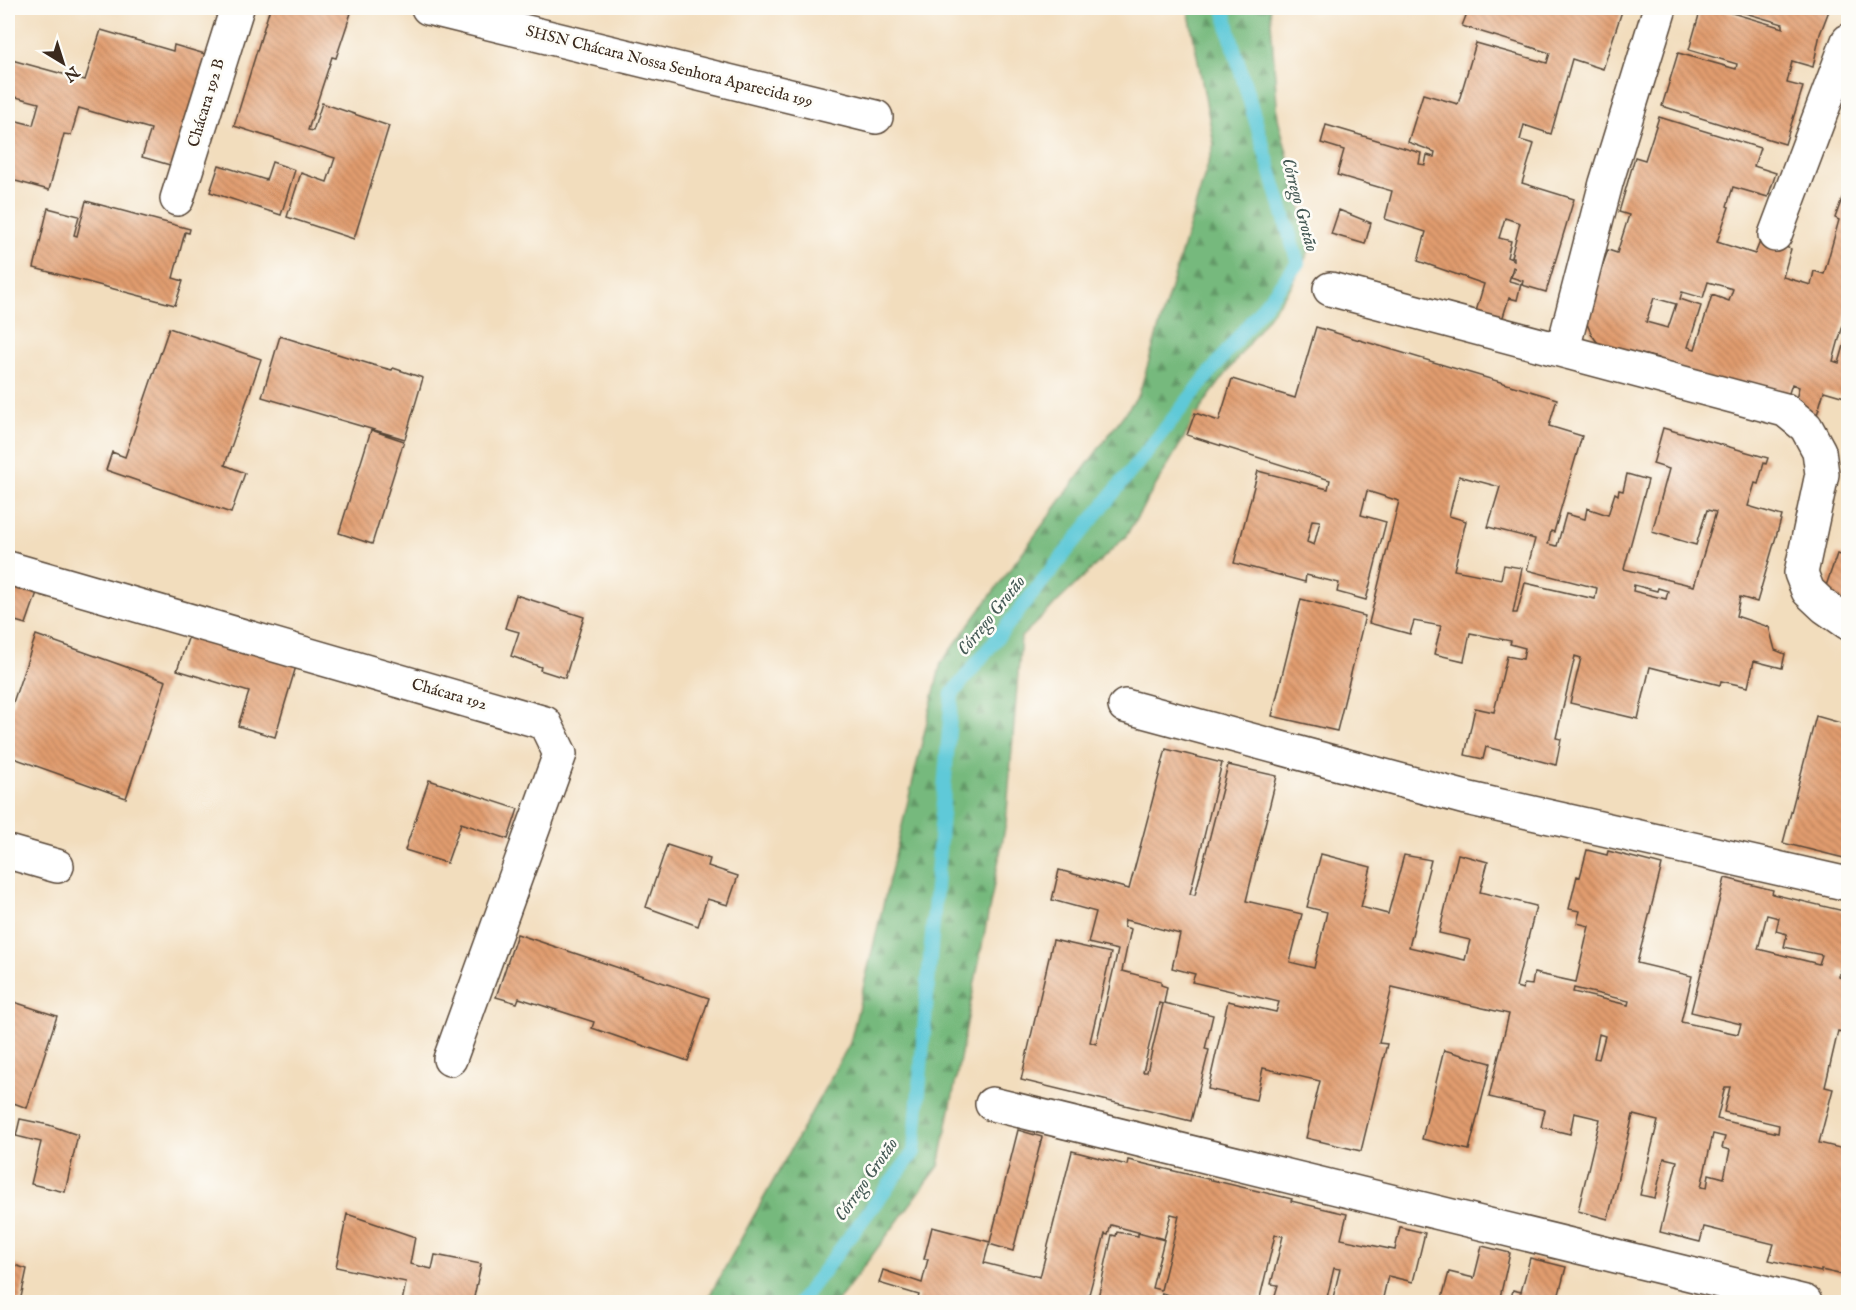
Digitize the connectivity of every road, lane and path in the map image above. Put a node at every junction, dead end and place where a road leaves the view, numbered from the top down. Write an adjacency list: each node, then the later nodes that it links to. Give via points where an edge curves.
1 (237, 8): 6 (street, Chácara 192 B)
2 (428, 8): 5 (street, SHSN Chácara Nossa Senhora Aparecida 199)
3 (1660, 8): 9 (street, via 1605,183)
4 (1848, 41): 7 (street)
5 (876, 117)
6 (177, 199)
7 (1775, 235)
8 (1330, 289): 9 (street)
9 (1563, 350): 11 (street, via 1785,410 1806,427 1819,451 1822,474 1800,573 1808,591)
10 (8, 568): 16 (street, Chácara 192, via 545,723 560,754)
11 (1848, 623)
12 (1125, 706): 15 (street, via 1466,798)
13 (8, 852): 14 (street)
14 (57, 866)
15 (1848, 884)
16 (450, 1059)
17 (992, 1104): 18 (street)
18 (1805, 1302)

